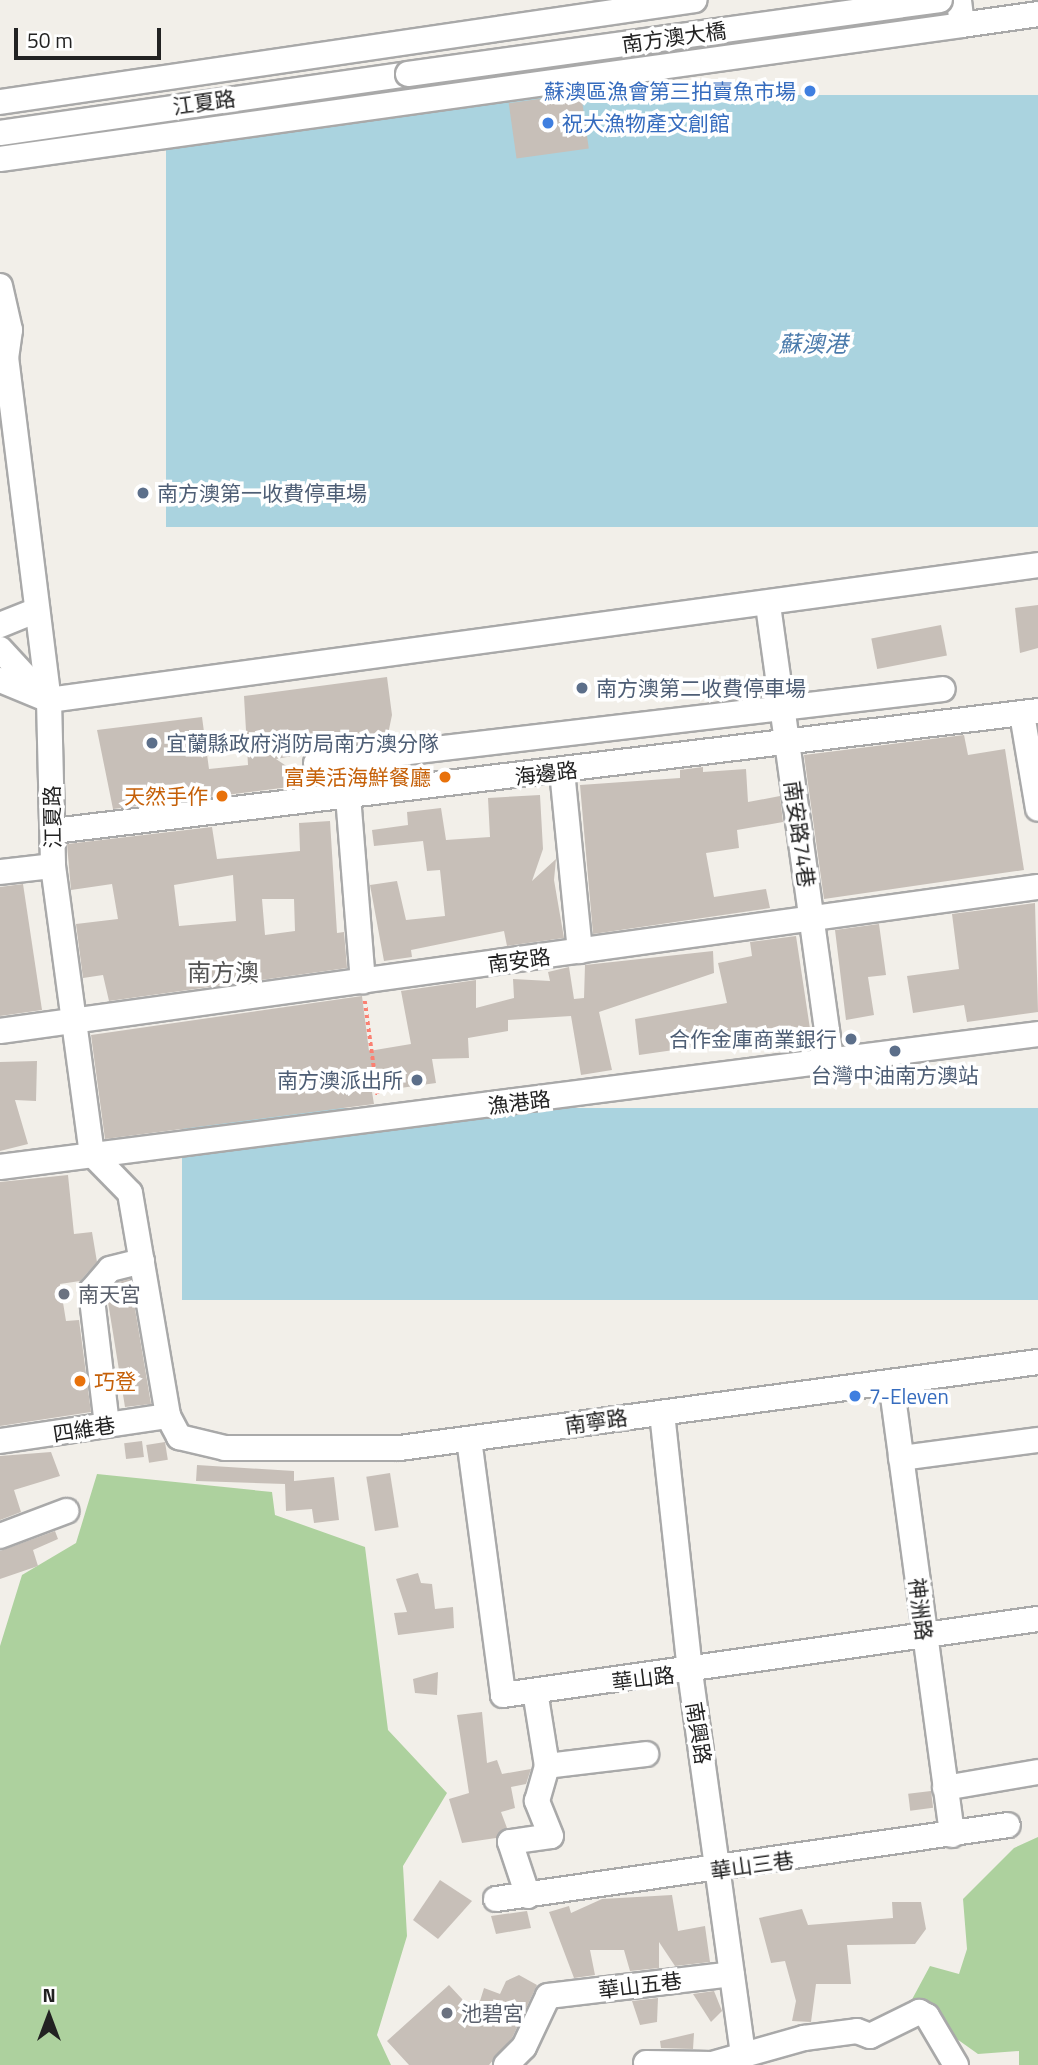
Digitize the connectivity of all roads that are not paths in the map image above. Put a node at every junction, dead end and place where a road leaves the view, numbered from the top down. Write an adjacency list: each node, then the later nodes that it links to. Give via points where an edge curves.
1 (695, 0): 4 (street)
2 (940, 0): 7 (street, 南方澳大橋, bridge)
3 (959, 0): 6 (street)
4 (607, 13): 8 (street); 9 (street)
5 (1038, 14): 6 (street)
6 (962, 25): 8 (street)
7 (408, 74): 10 (street, 江夏路)
8 (616, 74): 11 (street)
9 (0, 102)
10 (0, 133)
11 (0, 159)
12 (0, 286): 13 (street, 江夏路, via 10,330)
13 (3, 351): 16 (street, 江夏路)
14 (1038, 565): 15 (street)
15 (768, 605): 21 (street, via 232,671); 22 (street, 南安路74巷)
16 (37, 610): 17 (street); 21 (street, 江夏路)
17 (0, 625)
18 (0, 649): 21 (street)
19 (0, 680): 21 (street)
20 (943, 689): 22 (street)
21 (49, 700): 29 (street, 江夏路)
22 (783, 711): 24 (street, 南安路74巷); 25 (street)
23 (1030, 713): 24 (street, 海邊路); 28 (street)
24 (787, 744): 26 (street, 海邊路); 33 (street, 南安路74巷)
25 (316, 763)
26 (562, 771): 27 (street, 海邊路); 34 (street)
27 (348, 796): 29 (street, 海邊路); 35 (street)
28 (1038, 809)
29 (54, 831): 30 (street, 江夏路)
30 (53, 866): 31 (street); 36 (street, 江夏路)
31 (0, 872)
32 (1038, 887): 33 (street, 南安路)
33 (811, 920): 34 (street, 南安路); 39 (street, 南安路74巷)
34 (580, 951): 35 (street, 南安路)
35 (363, 981): 36 (street, 南安路)
36 (73, 1021): 37 (street, 南安路); 40 (street, 江夏路)
37 (0, 1031)
38 (1038, 1034): 39 (street, 漁港路)
39 (832, 1064): 40 (street, 漁港路)
40 (92, 1154): 41 (street, 漁港路); 42 (street, via 130,1193)
41 (0, 1167)
42 (142, 1261): 46 (street); 47 (street, via 110,1269 91,1290)
43 (1038, 1362): 44 (street, 南寧路)
44 (891, 1382): 45 (street, 南寧路); 51 (street, 神洲路)
45 (662, 1413): 48 (street, 南寧路); 56 (street, 南興路)
46 (167, 1416): 47 (street, 四維巷); 48 (street, 南寧路, via 179,1437 225,1448 400,1448)
47 (107, 1425): 50 (street, 四維巷)
48 (469, 1439): 57 (street, 華山路, via 503,1695)
49 (1038, 1440): 51 (street)
50 (0, 1441)
51 (901, 1458): 55 (street, 神洲路)
52 (66, 1511): 53 (street)
53 (0, 1536)
54 (1038, 1619): 55 (street, 華山路)
55 (925, 1637): 56 (street, 華山路); 61 (street, 神洲路)
56 (690, 1672): 57 (street, 華山路); 64 (street, 南興路)
57 (535, 1691): 59 (street)
58 (646, 1755): 59 (street)
59 (547, 1766): 65 (street, via 537,1801 551,1836 510,1842)
60 (1038, 1772): 61 (street)
61 (945, 1788): 63 (street, 神洲路)
62 (1008, 1825): 63 (street, 華山三巷)
63 (952, 1835): 64 (street, 華山三巷)
64 (720, 1870): 65 (street, 華山三巷); 67 (street, 南興路)
65 (528, 1895): 66 (street, 華山三巷)
66 (496, 1899)
67 (732, 1973): 68 (street, 南興路); 70 (street, 華山五巷, via 548,1996 524,2047)
68 (737, 2059): 69 (street, via 712,2064); 71 (street, via 857,2031 870,2036 919,2012 927,2016)
69 (646, 2063)
70 (506, 2065)
71 (956, 2065)

